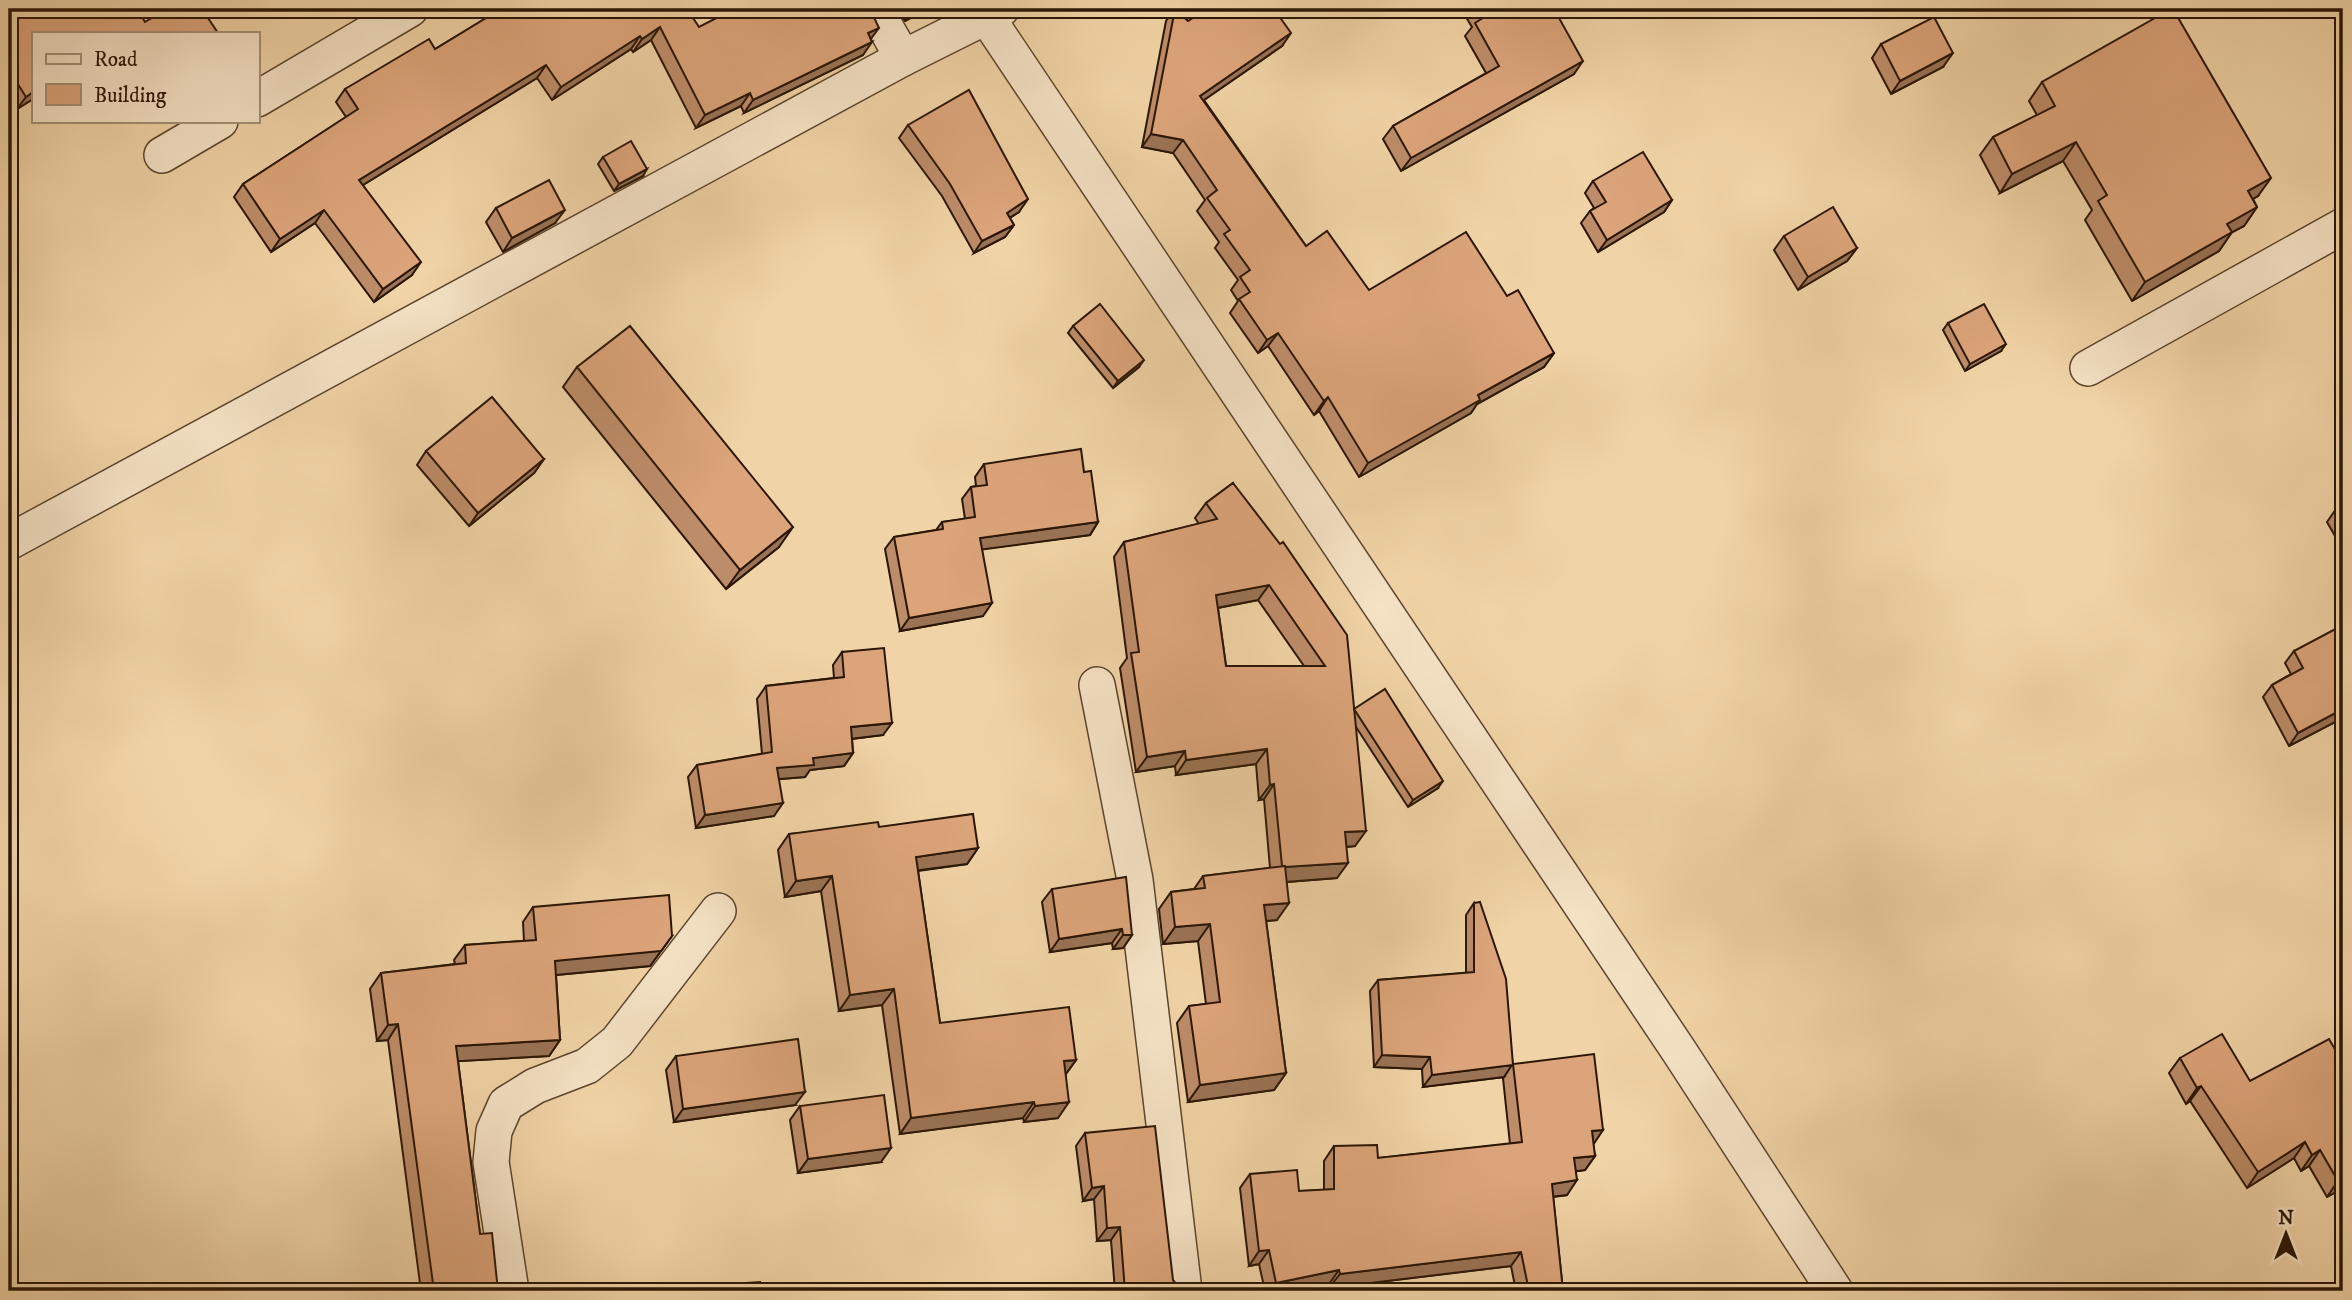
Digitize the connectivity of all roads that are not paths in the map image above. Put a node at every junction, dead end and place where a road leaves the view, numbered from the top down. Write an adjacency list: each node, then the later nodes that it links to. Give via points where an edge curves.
1 (410, 9): 5 (street)
2 (875, 9): 4 (street)
3 (994, 12): 4 (street); 15 (street)
4 (903, 58): 10 (street)
5 (259, 98)
6 (218, 122): 7 (street)
7 (162, 155)
8 (2343, 226): 9 (street)
9 (2088, 368)
10 (9, 542)
11 (1097, 685): 14 (street, via 1135,880)
12 (718, 911): 13 (street, via 617,1042 587,1066 535,1086 506,1104 494,1131 491,1162)
13 (511, 1291)
14 (1184, 1291)
15 (1835, 1291)

